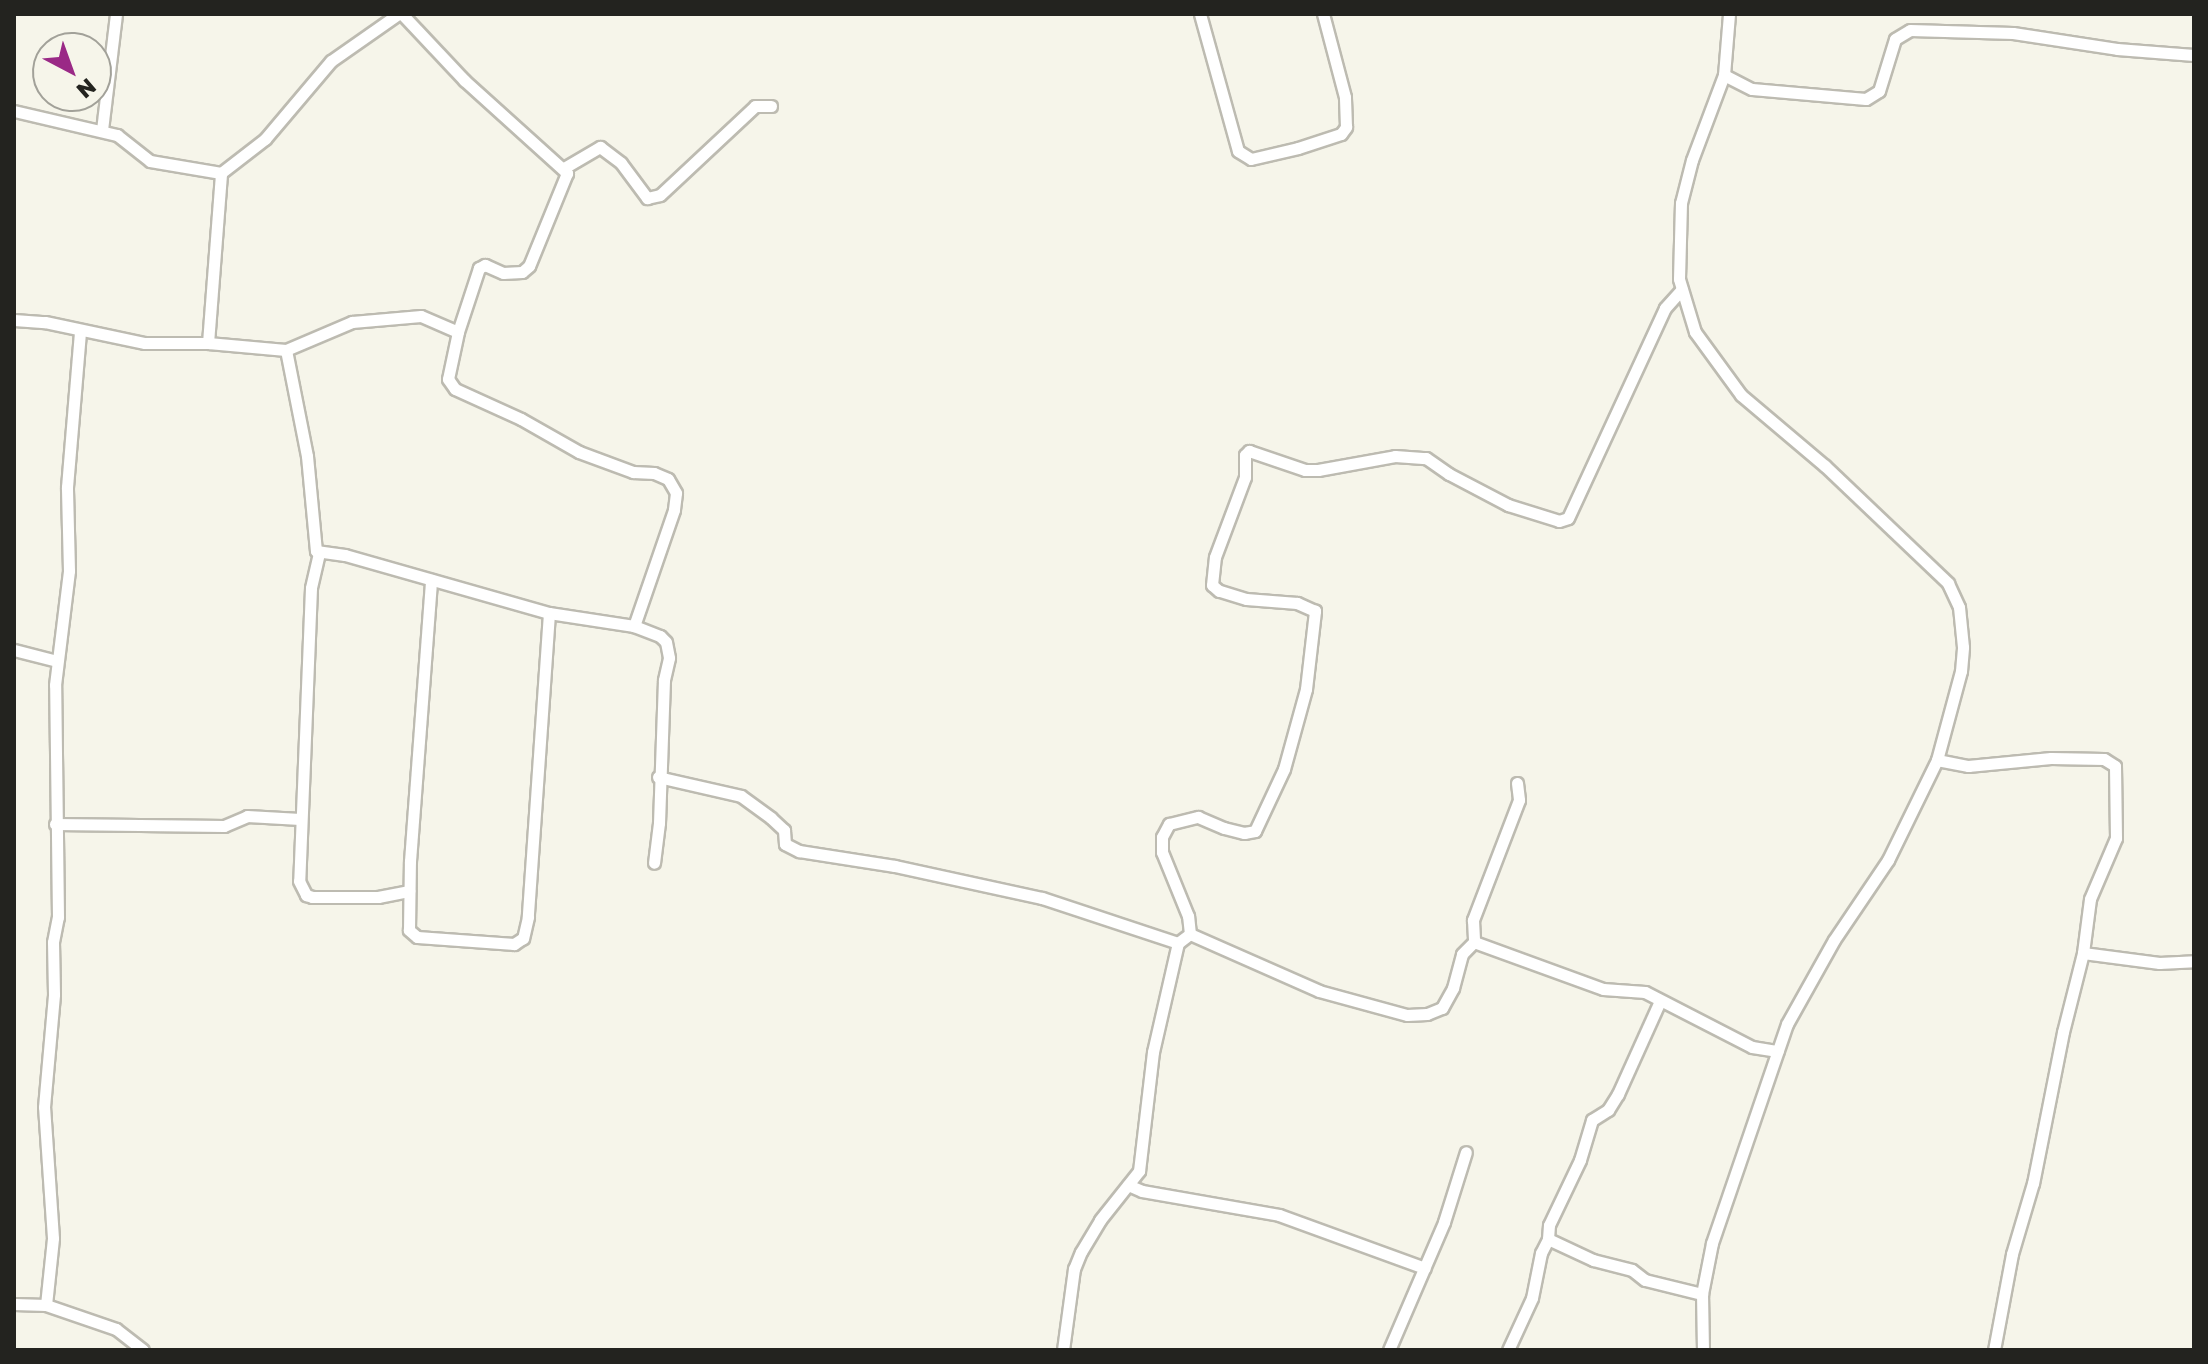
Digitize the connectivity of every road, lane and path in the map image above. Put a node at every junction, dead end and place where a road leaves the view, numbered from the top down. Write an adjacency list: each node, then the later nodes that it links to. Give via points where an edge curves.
1 (116, 14): 10 (street)
2 (400, 14): 11 (street, via 464,80); 12 (street, via 331,61 265,139)
3 (1200, 14): 4 (street, via 1238,151 1251,159 1341,134 1346,127 1345,97)
4 (1323, 14)
5 (1729, 14): 7 (street)
6 (2194, 55): 7 (street, via 2013,33 1910,30 1895,39 1879,91 1866,99 1752,89)
7 (1724, 75): 13 (street, via 1681,203)
8 (771, 106): 11 (street, via 755,106 660,195 647,198 621,163 600,147)
9 (14, 111): 10 (street)
10 (102, 130): 12 (street, via 150,161)
11 (564, 168): 16 (street, via 566,179 529,266 503,273 485,265 479,268)
12 (221, 173): 17 (street)
13 (1682, 289): 25 (street, via 1695,332 1741,395 1948,583 1959,607 1963,647); 32 (street, via 1665,308 1568,518 1549,519 1508,505 1426,458 1395,456 1305,470 1249,451 1245,455 1245,477 1215,557 1212,585 1246,599 1310,608 1315,622 1301,716 1255,831 1244,833 1198,817 1169,824 1162,837 1162,852)
14 (14, 320): 15 (street)
15 (80, 331): 17 (street, via 145,343); 24 (street, via 67,487 69,571)
16 (458, 332): 18 (street, via 421,316 352,322); 22 (street, via 448,379 455,389 579,452 668,479 676,493 662,551)
17 (208, 343): 18 (street)
18 (286, 350): 19 (street)
19 (319, 553): 20 (street, via 345,555); 28 (street, via 311,588)
20 (431, 580): 21 (street); 31 (street)
21 (549, 613): 22 (street); 31 (street, via 523,938 498,944 417,937 409,930)
22 (634, 626): 26 (street, via 660,636 669,649)
23 (14, 650): 24 (street)
24 (57, 661): 29 (street)
25 (1937, 760): 35 (street, via 1968,766 2051,758 2113,763 2116,838 2090,899); 38 (street, via 1888,860 1834,940 1787,1024)
26 (658, 777): 30 (street); 34 (street, via 741,796 784,830 785,844 799,851 1042,898)
27 (1517, 783): 33 (street, via 1519,800 1473,920)
28 (300, 819): 29 (street, via 247,816 224,826); 31 (street, via 299,881 306,895 378,897)
29 (55, 824): 45 (street, via 58,917 44,1107 53,1238)
30 (654, 863)
31 (409, 891)
32 (1190, 934): 33 (street, via 1319,991 1407,1015 1442,1008 1462,954); 34 (street)
33 (1474, 942): 37 (street, via 1603,989 1645,992)
34 (1178, 943): 40 (street, via 1153,1052 1139,1171)
35 (2083, 953): 36 (street, via 2159,963); 51 (street)
36 (2194, 961)
37 (1660, 1001): 38 (street, via 1752,1047); 41 (street, via 1618,1094 1608,1110 1592,1120)
38 (1778, 1051): 43 (street, via 1712,1243)
39 (1466, 1152): 42 (street)
40 (1128, 1185): 42 (street, via 1279,1215); 47 (street, via 1100,1220 1074,1269)
41 (1548, 1239): 43 (street, via 1593,1260 1632,1270 1645,1280); 49 (street, via 1532,1298)
42 (1425, 1268): 48 (street)
43 (1702, 1294): 50 (street)
44 (14, 1304): 45 (street)
45 (46, 1305): 46 (street, via 116,1329)
46 (143, 1350)
47 (1063, 1350)
48 (1389, 1350)
49 (1508, 1350)
50 (1703, 1350)
51 (1994, 1350)

